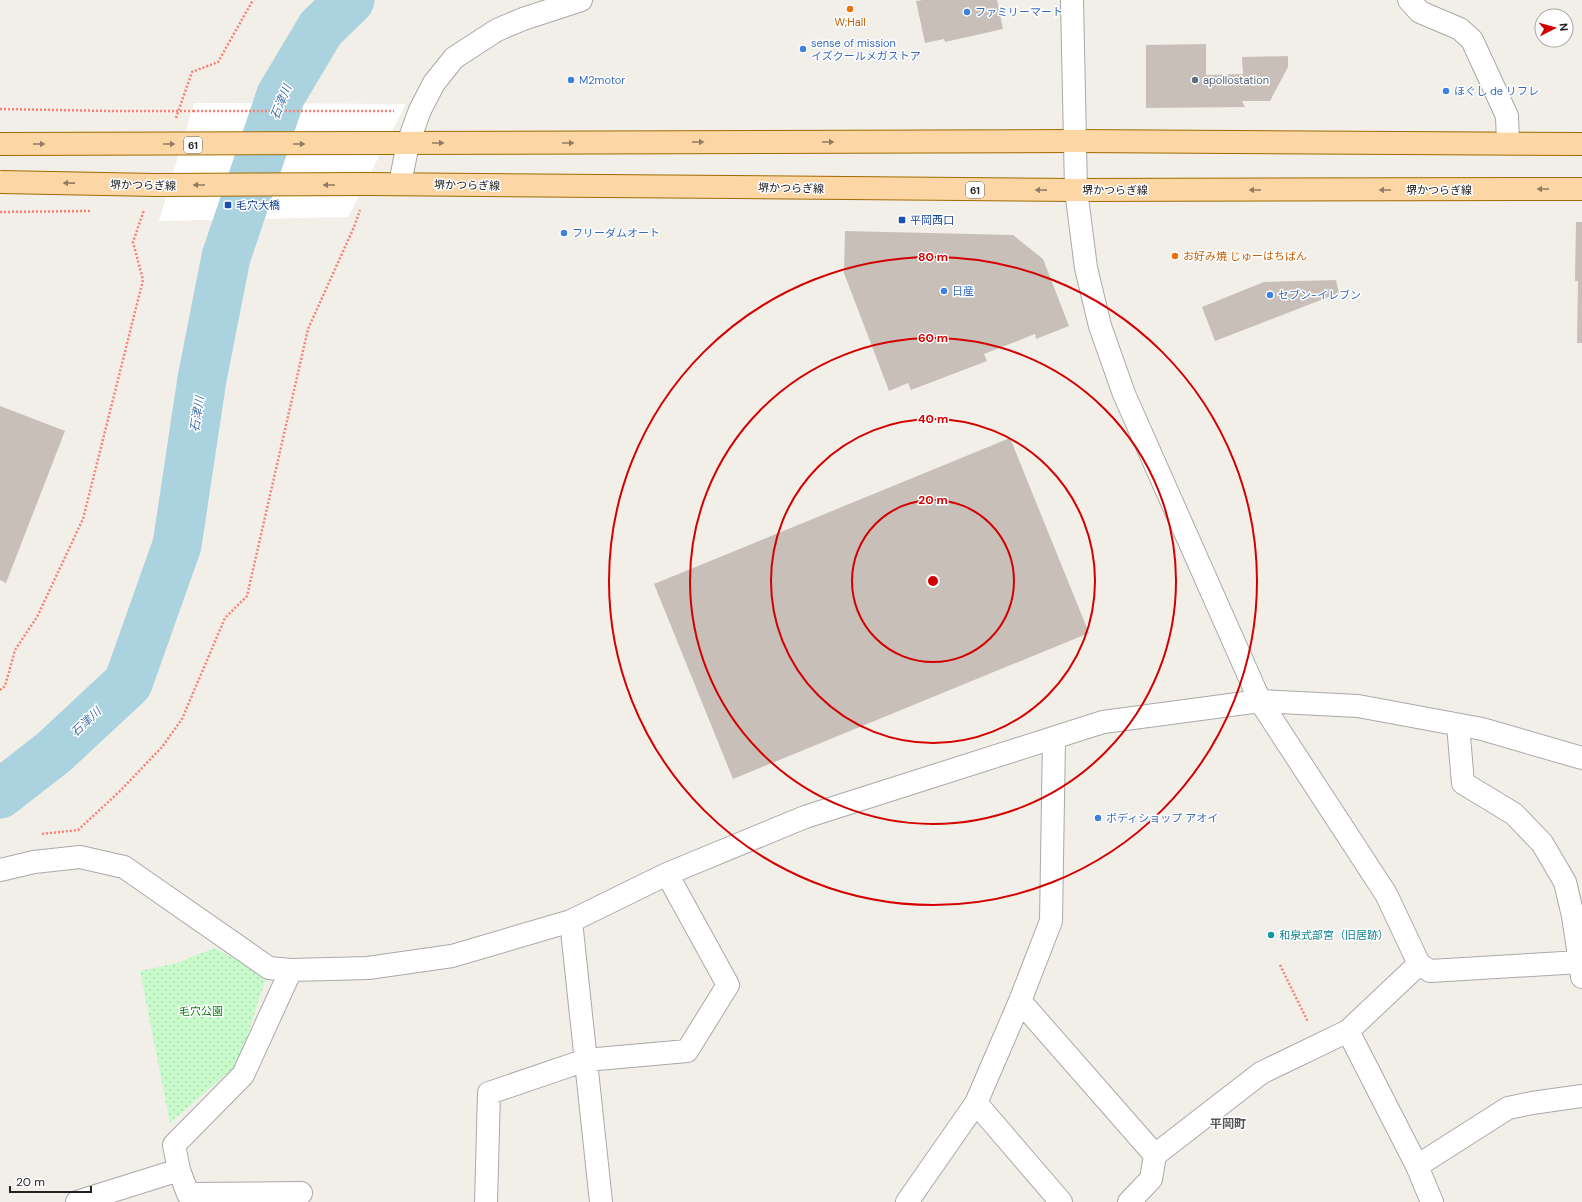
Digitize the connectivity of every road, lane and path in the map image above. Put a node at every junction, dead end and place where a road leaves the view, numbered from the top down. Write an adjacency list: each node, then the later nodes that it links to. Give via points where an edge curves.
1 (253, 0): 7 (path, via 218,62 192,72)
2 (582, 0): 9 (street, via 504,27 454,58 434,83 420,110)
3 (1072, 0): 8 (street)
4 (1409, 0): 10 (street, via 1420,12 1460,29 1472,40 1507,116)
5 (0, 108): 6 (path, bridge, via 112,111)
6 (395, 111)
7 (174, 124)
8 (1075, 141): 9 (main road, 61, one-way to 8); 10 (main road, 61); 17 (street)
9 (408, 143): 11 (main road, 61, one-way to 9, bridge); 15 (street)
10 (1508, 143): 12 (main road, 61)
11 (0, 144)
12 (1582, 144)
13 (0, 182): 14 (main road, 堺かつらぎ線 / 61, one-way to 13, bridge, via 156,185)
14 (368, 184): 15 (main road, 堺かつらぎ線 / 61); 26 (path, via 354,227 308,329 247,596 225,618 182,719 162,747 78,830)
15 (400, 184): 17 (main road, 堺かつらぎ線 / 61, one-way to 15)
16 (1582, 189): 17 (main road, 堺かつらぎ線 / 61, one-way to 17)
17 (1076, 190): 22 (street, via 1086,268 1100,326 1124,394)
18 (146, 205): 21 (path, via 133,242 143,280 83,519 37,618 15,650 5,686)
19 (91, 211): 20 (path)
20 (0, 212)
21 (0, 690)
22 (1260, 701): 23 (street, via 1358,706); 24 (street, via 1103,722); 30 (street, via 1386,894)
23 (1458, 725): 25 (street, via 1482,729); 33 (street, via 1463,783 1514,814 1542,843 1565,882)
24 (1054, 738): 28 (street, via 805,817); 34 (street, via 1052,921)
25 (1582, 758)
26 (37, 836)
27 (0, 870): 32 (street, via 34,862 80,857 124,867 269,968)
28 (667, 874): 29 (street); 37 (street, via 728,985 687,1051)
29 (571, 921): 32 (street, via 452,956 368,968); 37 (street)
30 (1419, 964): 33 (street, via 1430,971); 35 (street)
31 (1280, 965): 36 (path)
32 (290, 970): 42 (street, via 243,1075 174,1145)
33 (1581, 970)
34 (1020, 1001): 39 (street); 40 (street)
35 (1348, 1031): 36 (street); 41 (street)
36 (1319, 1044): 40 (street, via 1261,1073)
37 (586, 1060): 46 (street, via 489,1093); 47 (street)
38 (1582, 1096): 41 (street, via 1508,1108)
39 (976, 1103): 48 (street); 49 (street)
40 (1155, 1154): 50 (street, via 1151,1179)
41 (1417, 1166): 51 (street)
42 (180, 1170): 44 (street); 45 (street)
43 (301, 1193): 44 (street)
44 (189, 1198)
45 (77, 1202)
46 (486, 1202)
47 (601, 1202)
48 (907, 1202)
49 (1061, 1202)
50 (1129, 1202)
51 (1432, 1202)

